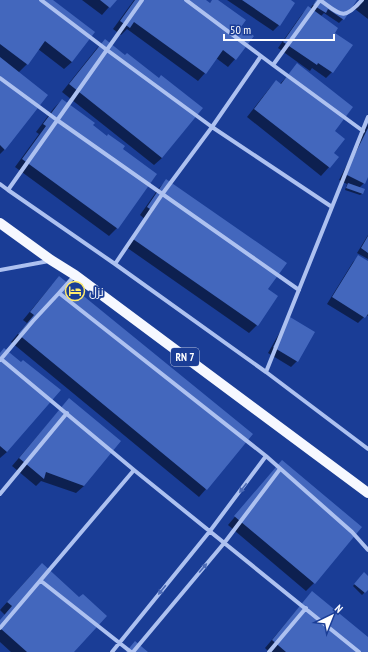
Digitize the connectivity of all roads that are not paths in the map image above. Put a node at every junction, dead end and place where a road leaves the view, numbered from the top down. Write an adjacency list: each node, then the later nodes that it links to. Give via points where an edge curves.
1 (41, 0): 6 (street)
2 (142, 0): 6 (street)
3 (186, 0): 7 (street)
4 (320, 0): 5 (street, via 338,13 345,14 352,12); 8 (street)
5 (362, 0)
6 (106, 50): 11 (street); 12 (street)
7 (261, 56): 8 (street); 12 (street)
8 (273, 65): 13 (street)
9 (0, 78): 11 (street)
10 (368, 117): 13 (street)
11 (57, 120): 15 (street); 16 (street)
12 (212, 127): 16 (street); 17 (street)
13 (363, 131): 17 (street)
14 (0, 184): 15 (street)
15 (8, 190): 20 (street)
16 (163, 193): 20 (street); 23 (street)
17 (332, 207): 23 (street)
18 (0, 223): 19 (main road, RN 7)
19 (51, 260): 21 (street); 22 (main road, RN 7)
20 (115, 264): 26 (street)
21 (0, 270)
22 (75, 275): 24 (street); 32 (main road, RN 7)
23 (299, 290): 26 (street)
24 (59, 293): 25 (street); 29 (street)
25 (1, 359): 27 (street)
26 (266, 372): 28 (street)
27 (67, 413): 31 (street); 33 (street)
28 (368, 449)
29 (266, 456): 30 (street); 34 (street, one-way to 34)
30 (280, 469): 35 (street); 36 (street)
31 (134, 470): 34 (street); 37 (street)
32 (368, 493)
33 (0, 494)
34 (210, 531): 35 (street); 40 (street, one-way to 40)
35 (225, 542): 38 (street); 42 (street, one-way to 35)
36 (368, 550)
37 (41, 581): 39 (street); 40 (street)
38 (306, 608): 43 (street); 44 (street)
39 (0, 628)
40 (119, 642): 41 (street); 42 (street)
41 (112, 652)
42 (132, 652)
43 (269, 652)
44 (359, 652)

